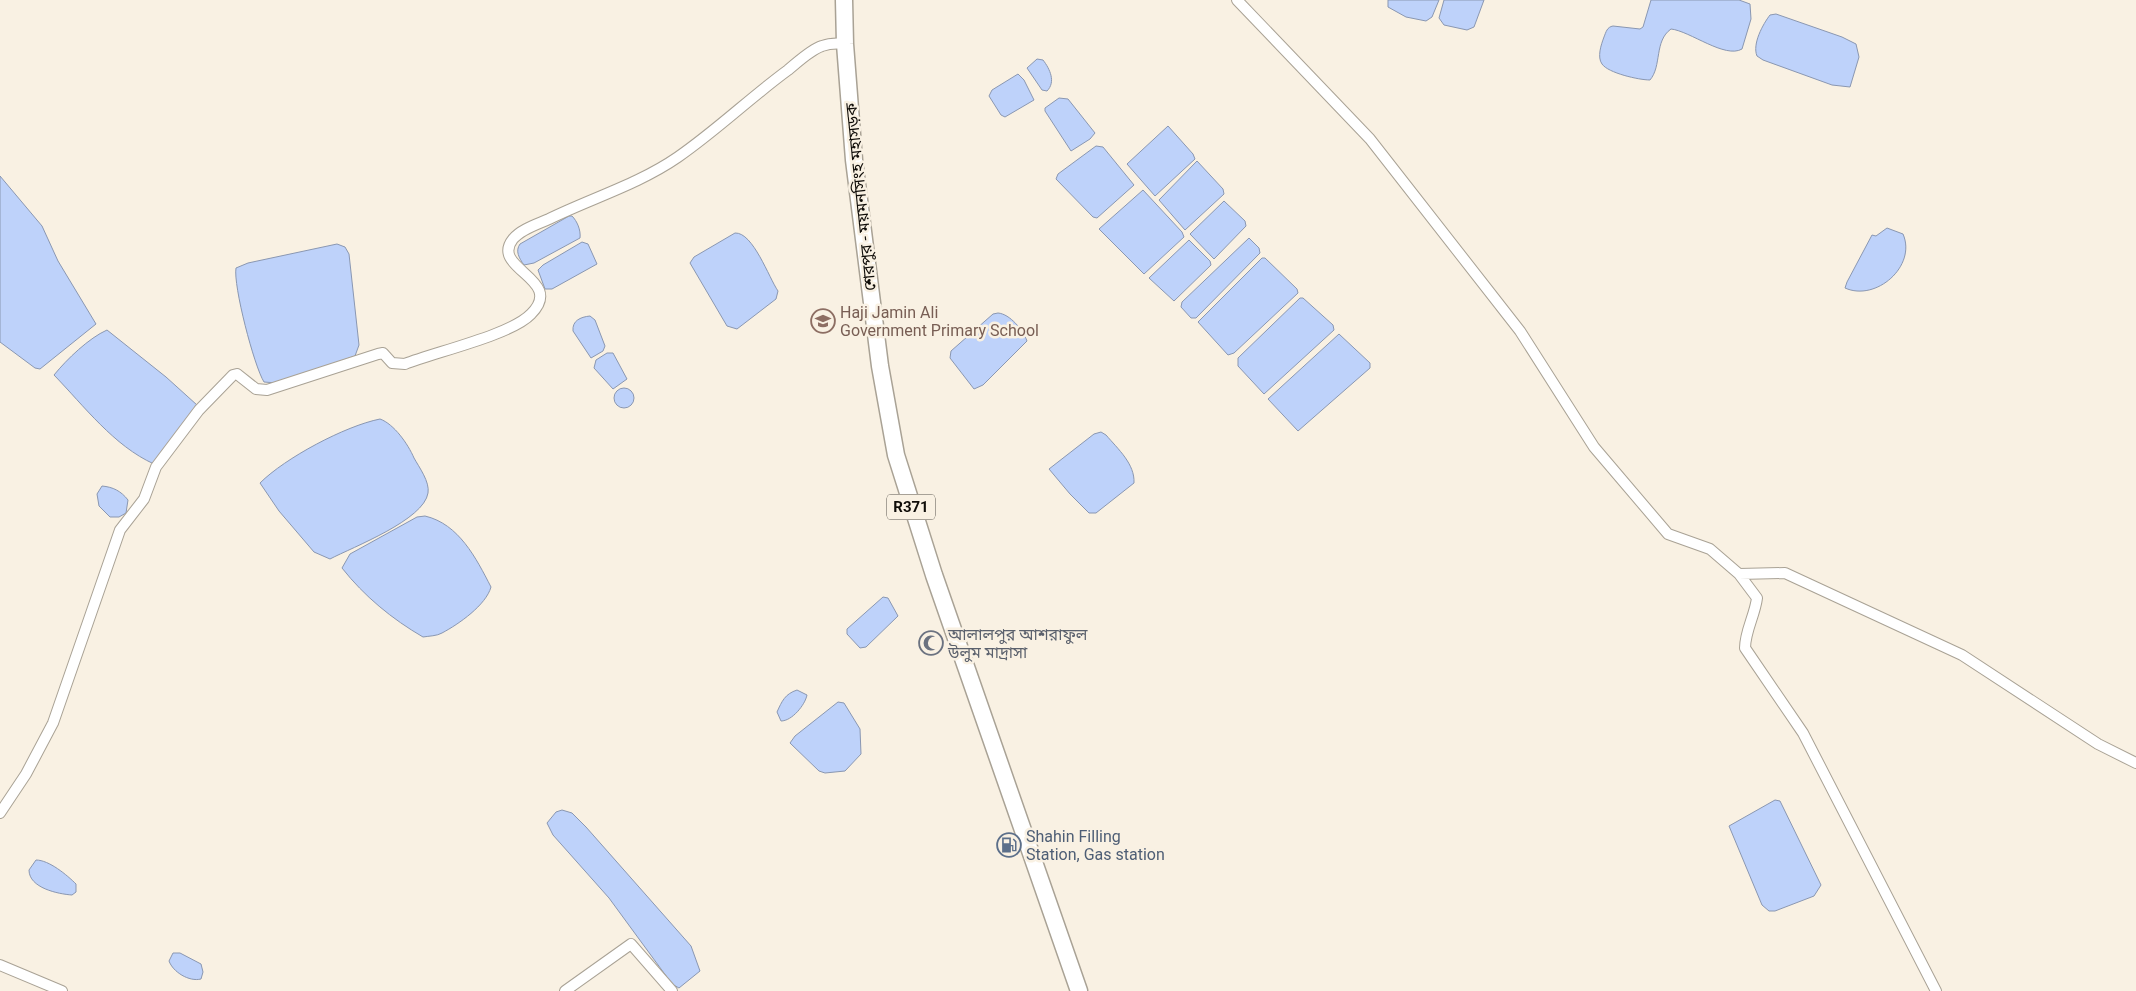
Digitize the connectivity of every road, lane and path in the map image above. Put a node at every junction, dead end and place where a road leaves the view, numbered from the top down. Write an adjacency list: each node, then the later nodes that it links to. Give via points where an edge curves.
1 (844, 0): 3 (main road, শেরপুর - ময়মনসিংহ মহাসড়ক / R371)
2 (1237, 0): 4 (street, via 1370,139 1520,331 1594,447 1668,534 1710,549)
3 (845, 44): 6 (street, via 821,46 761,90 708,135 649,175 520,232 512,240 510,258 533,280 540,292 539,302 532,314 510,328 405,364 392,363 383,353 268,390 256,389 237,374 233,375 199,410 156,467 144,499 120,530 53,723); 11 (main road, শেরপুর - ময়মনসিংহ মহাসড়ক / R371, via 854,160 880,366 896,455 931,567)
4 (1738, 574): 5 (street, via 1784,573 1945,646 2098,744); 12 (street, via 1757,598 1746,648 1803,733)
5 (2136, 763)
6 (0, 814)
7 (0, 965): 8 (street)
8 (62, 991)
9 (565, 991): 10 (street, via 631,944)
10 (672, 991)
11 (1079, 991)
12 (1936, 991)

